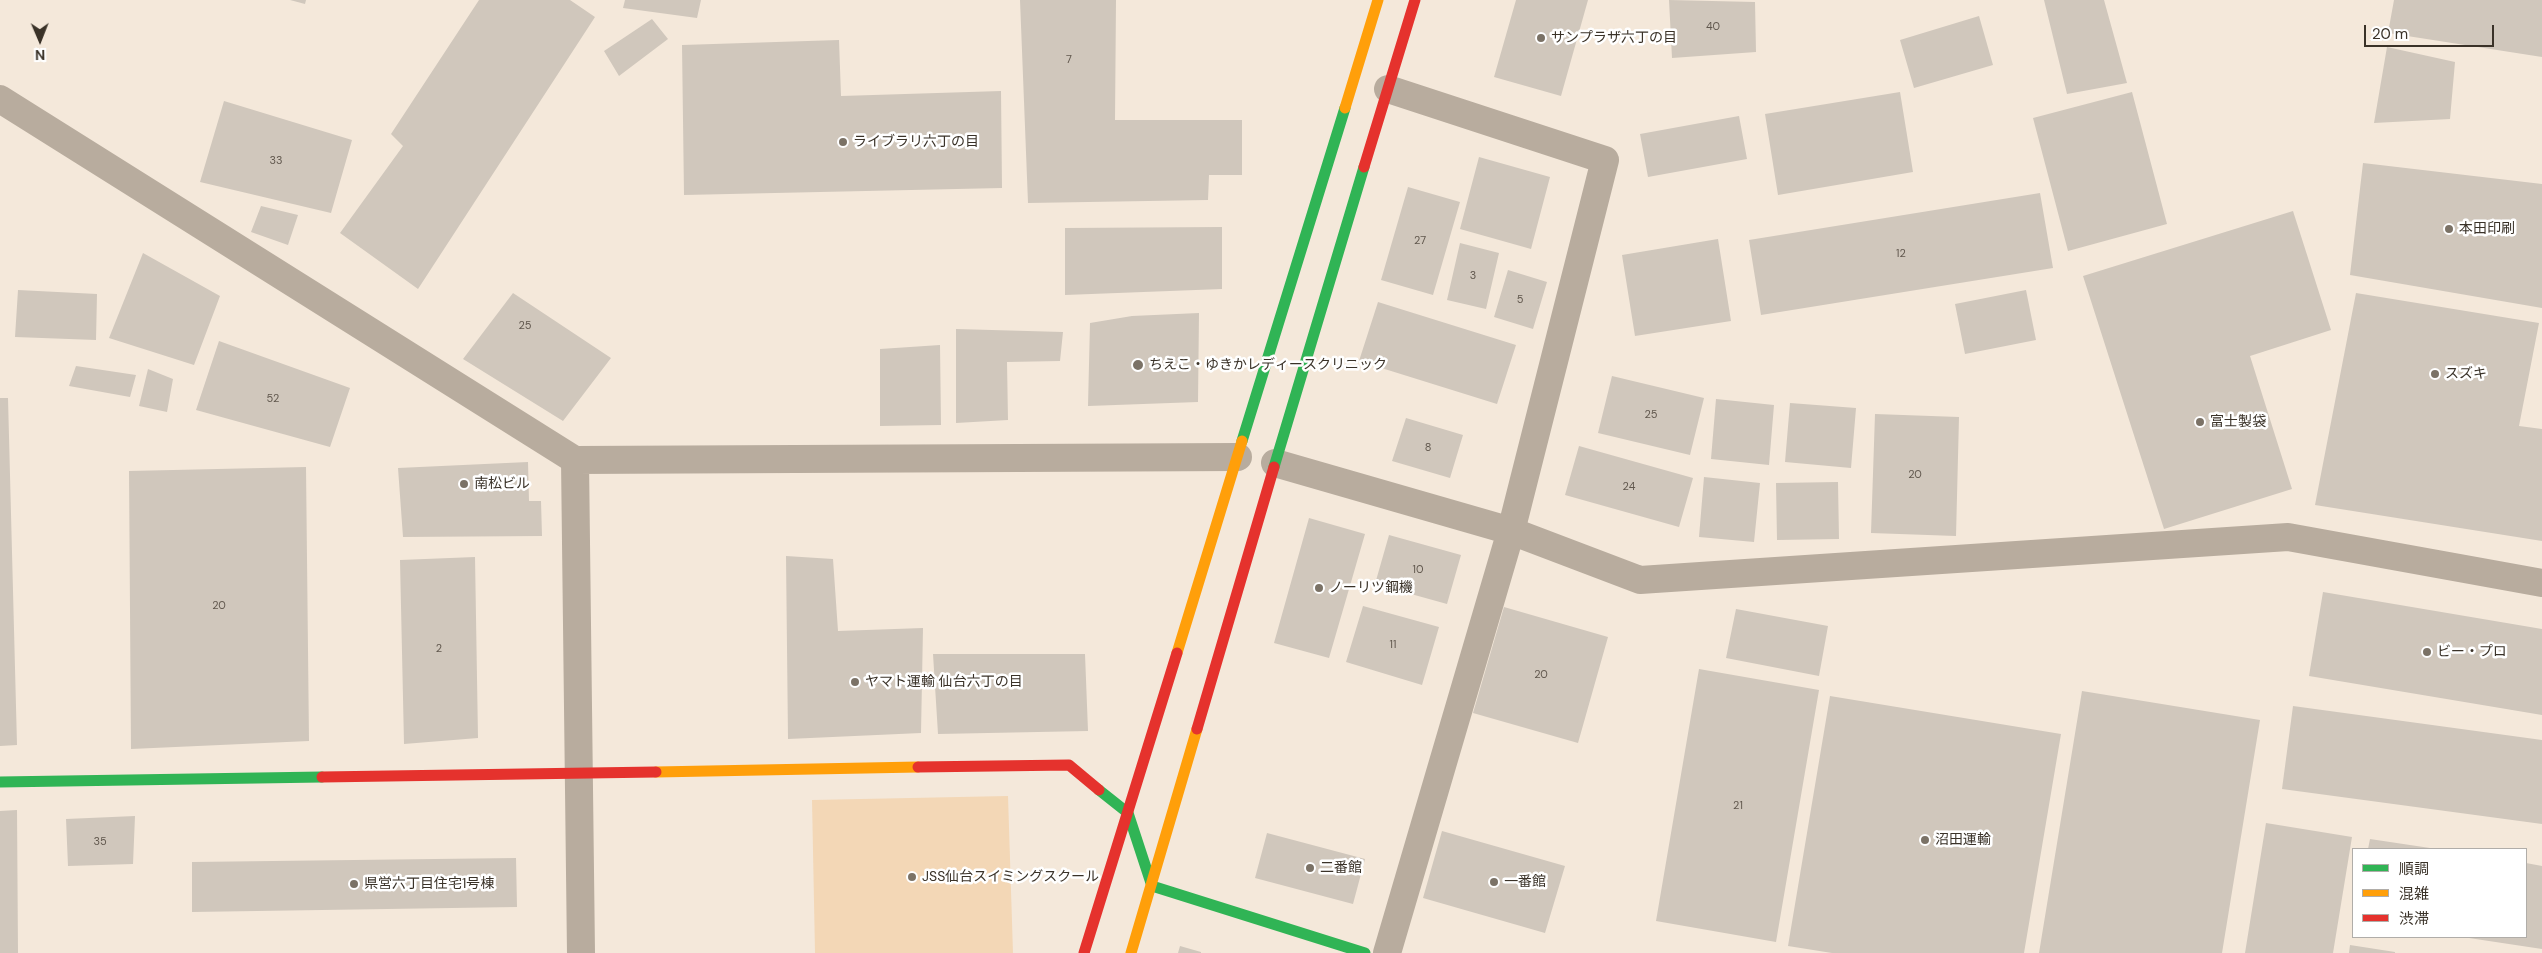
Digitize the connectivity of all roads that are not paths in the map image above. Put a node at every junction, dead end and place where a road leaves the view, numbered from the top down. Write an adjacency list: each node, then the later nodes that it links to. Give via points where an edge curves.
1 (1378, 0): 5 (street)
2 (1415, 0): 3 (street)
3 (1388, 89): 7 (street); 8 (street, via 1605,160)
4 (0, 99): 6 (street)
5 (1238, 457): 6 (street); 12 (street)
6 (575, 460): 10 (street)
7 (1275, 463): 8 (street); 13 (street)
8 (1511, 531): 9 (street, via 1640,580 2288,537); 18 (street)
9 (2542, 583)
10 (578, 773): 11 (street); 12 (street, via 1069,765); 14 (street)
11 (0, 782)
12 (1128, 814): 13 (street); 15 (street)
13 (1152, 886): 16 (street); 17 (street)
14 (581, 953)
15 (1084, 953)
16 (1131, 953)
17 (1365, 953)
18 (1387, 953)

